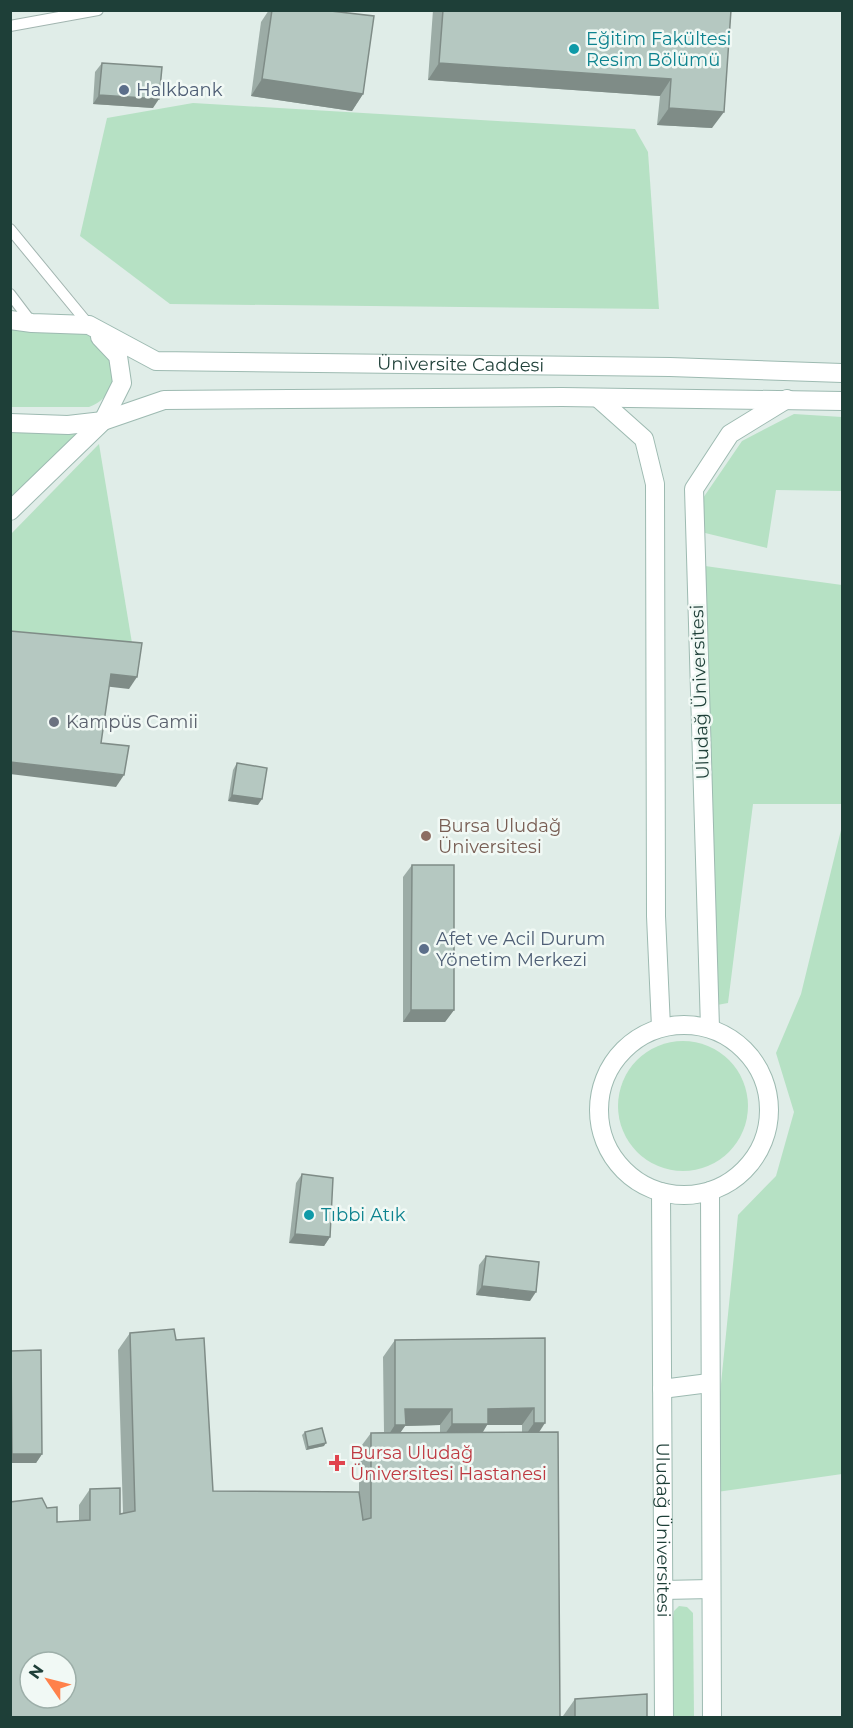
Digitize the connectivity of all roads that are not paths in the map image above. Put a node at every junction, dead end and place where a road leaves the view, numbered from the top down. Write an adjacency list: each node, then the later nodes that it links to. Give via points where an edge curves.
1 (98, 10): 2 (lane)
2 (10, 26)
3 (10, 229): 7 (lane)
4 (10, 294): 6 (lane)
5 (10, 320): 6 (street)
6 (32, 323): 7 (street)
7 (89, 324): 8 (street, Üniversite Caddesi, via 156,361); 12 (street, via 118,356 122,383)
8 (843, 373)
9 (598, 398): 10 (street, Üniversite Caddesi); 12 (street, Üniversite Caddesi, via 164,400); 15 (street, via 644,439 655,484 656,916)
10 (787, 399): 11 (street, Üniversite Caddesi); 16 (street, Uludağ Üniversitesi, via 730,434 694,489)
11 (843, 401)
12 (103, 421): 13 (street, via 68,425); 14 (street)
13 (10, 423)
14 (10, 511)
15 (662, 1027): 16 (street, via 686,1024); 18 (street, via 621,1052 596,1095 607,1148 621,1168 639,1183)
16 (710, 1028): 17 (street, via 734,1041 753,1059 770,1109 765,1136 754,1160 735,1179)
17 (710, 1191): 18 (street, via 686,1196); 19 (street)
18 (661, 1192): 20 (street, Uludağ Üniversitesi)
19 (710, 1383): 20 (street); 21 (street)
20 (662, 1389): 22 (street, Uludağ Üniversitesi)
21 (711, 1589): 22 (street); 24 (street)
22 (663, 1590): 23 (street, Uludağ Üniversitesi)
23 (664, 1718)
24 (712, 1718)

